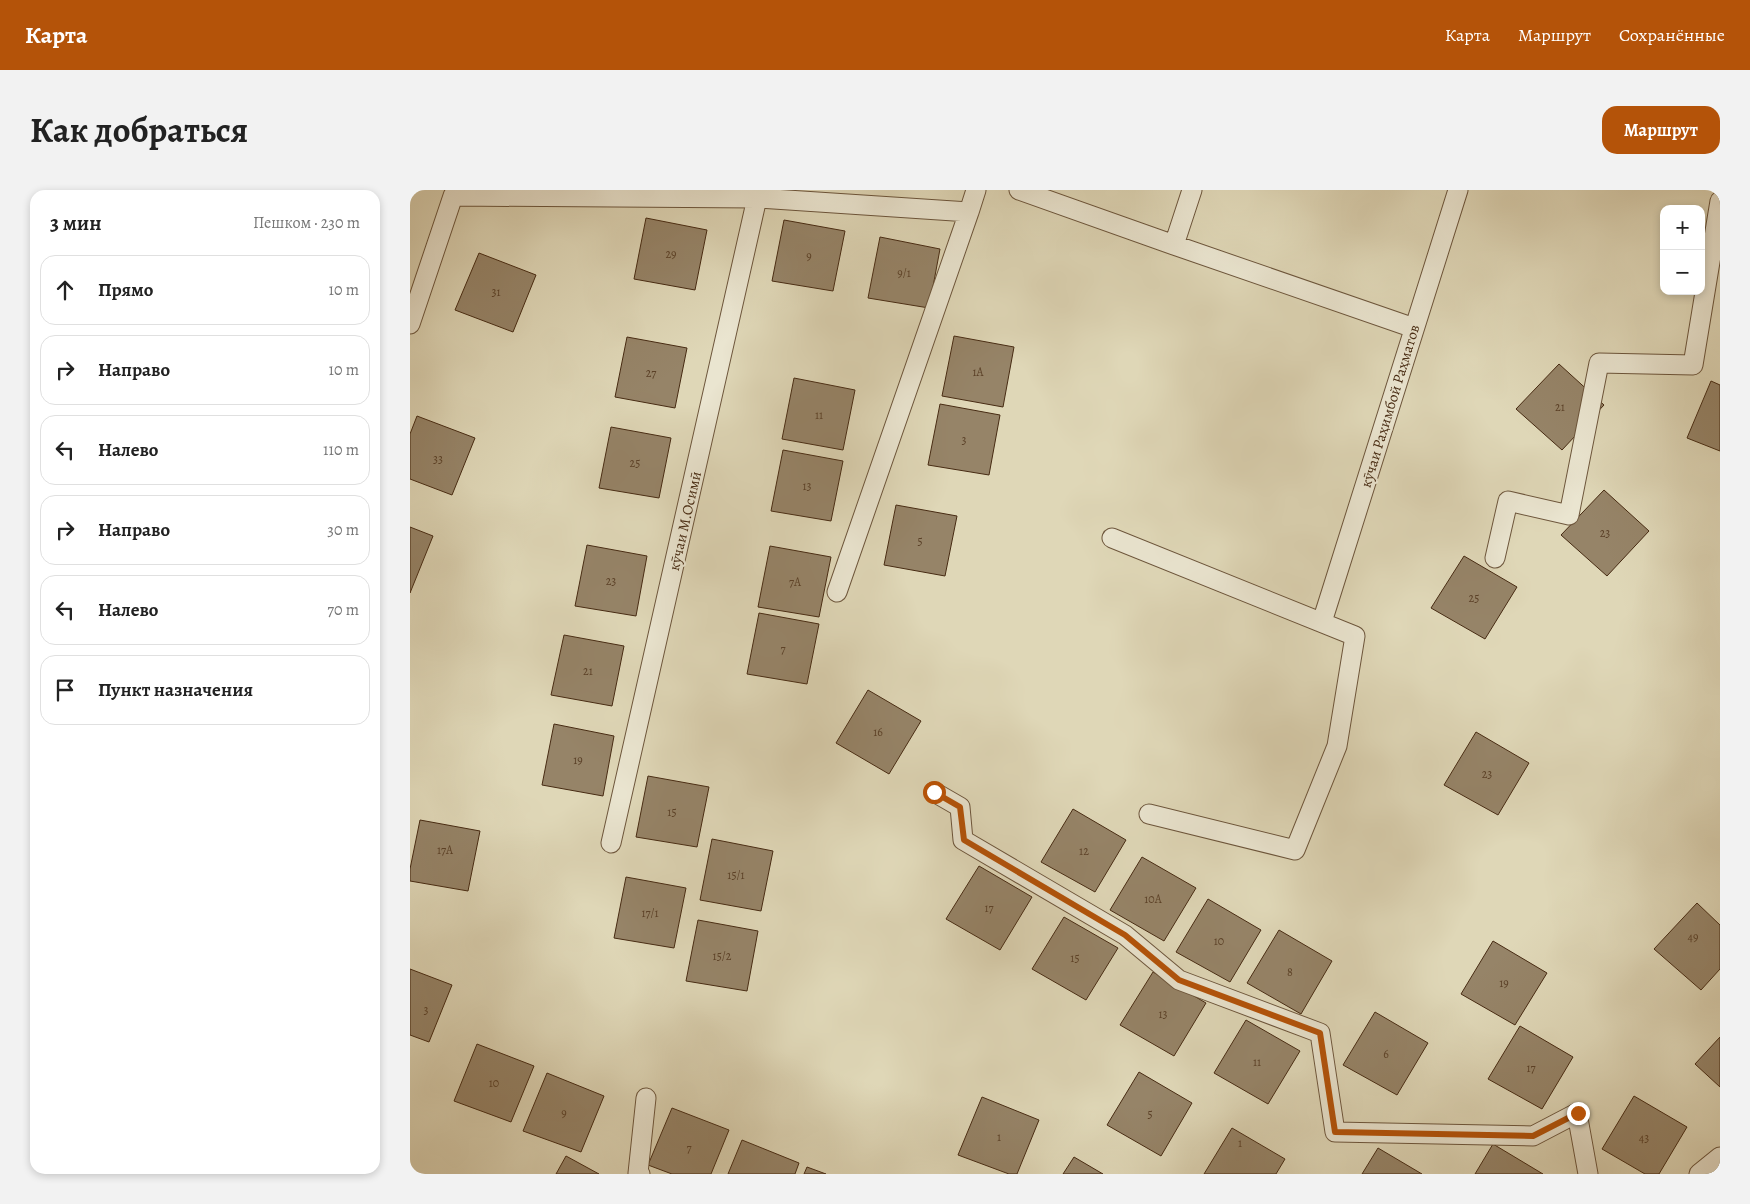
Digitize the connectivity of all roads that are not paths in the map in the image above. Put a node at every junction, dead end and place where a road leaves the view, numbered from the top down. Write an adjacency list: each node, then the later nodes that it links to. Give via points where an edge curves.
1 (976, 190): 7 (street)
2 (1018, 190): 8 (street)
3 (1192, 190): 8 (street)
4 (1458, 190): 10 (street, кӯчаи Раҳимбой Раҳматов)
5 (757, 198): 7 (street); 9 (street, via 453,196); 17 (street, кӯчаи М.Осимӣ)
6 (1720, 201): 12 (street, via 1693,365 1599,363 1569,515 1508,501)
7 (969, 212): 13 (street)
8 (1174, 245): 10 (street)
9 (410, 324)
10 (1414, 328): 14 (street, кӯчаи Раҳимбой Раҳматов)
11 (1112, 538): 14 (street)
12 (1495, 558)
13 (837, 592)
14 (1322, 622): 16 (street, via 1355,636 1337,746 1295,850)
15 (934, 792): 21 (street, via 960,807 964,840 1125,935 1179,980 1320,1033 1335,1132 1533,1136 1578,1113)
16 (1149, 814)
17 (611, 843)
18 (646, 1098): 20 (street)
19 (1720, 1157): 22 (street)
20 (640, 1174)
21 (1588, 1174)
22 (1699, 1174)

